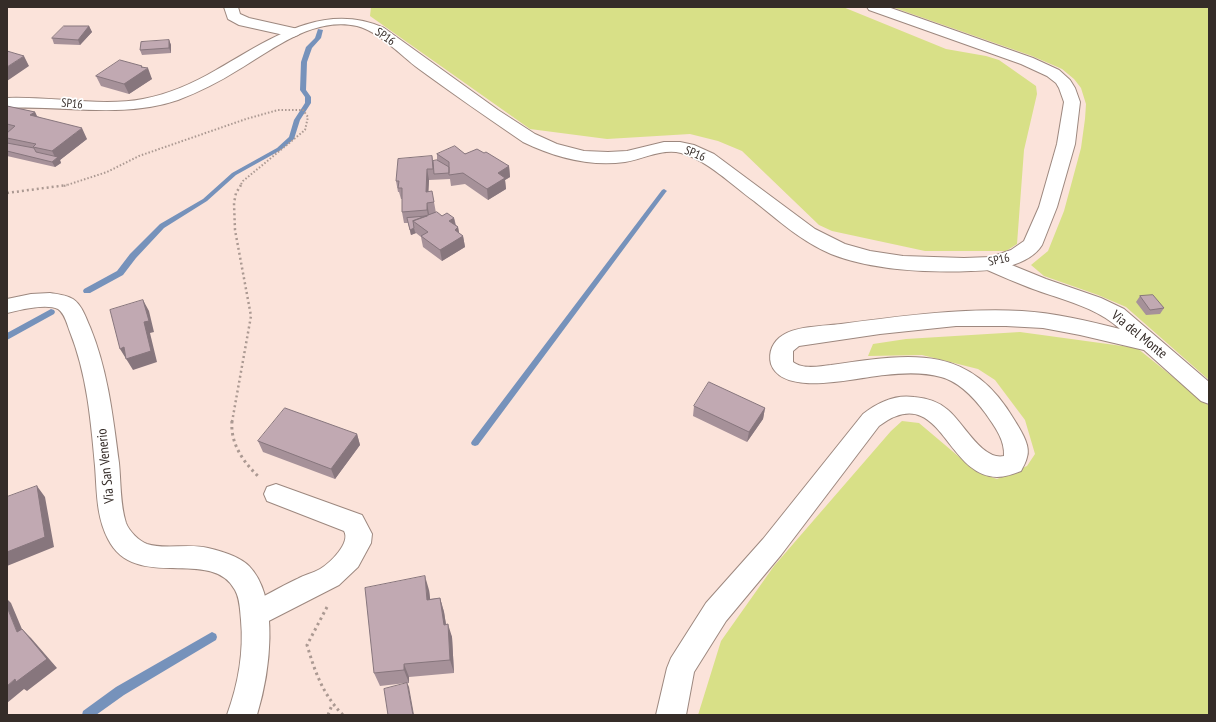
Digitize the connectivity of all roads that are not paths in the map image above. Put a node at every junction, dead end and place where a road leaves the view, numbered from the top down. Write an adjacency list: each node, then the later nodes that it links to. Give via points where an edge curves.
1 (231, 7): 3 (street, via 232,16 244,22)
2 (874, 7): 5 (street, SP16 / SP16, via 1027,61 1053,72 1067,88 1072,102 1066,144 1048,207 1032,245 1018,255)
3 (293, 32): 4 (street, SP16 / SP16, via 224,72 161,100 126,106 50,102); 5 (street, SP16 / SP16, via 324,23 344,21 364,24 377,30 529,138 562,152 583,158 598,158 621,157 664,147 691,150 708,158 808,233 838,249 902,263)
4 (7, 103)
5 (992, 264): 7 (street, Via del Monte, via 1117,314)
6 (7, 306): 10 (street, Via San Venerio, via 49,300 71,308 86,341 96,380 107,468 108,502 118,533 131,550 144,556 196,557 222,564 239,574 248,588)
7 (1152, 344): 8 (street, Via del Monte); 12 (street, via 1075,326 1007,318 929,320 804,336 791,340 782,348 781,358 786,369 797,375 820,375 901,365 933,367 954,372 970,381 987,398 1012,435 1017,455 1012,464 1002,467 991,466 977,458 944,420 930,409 898,405 883,410 871,420 772,547 716,612 681,668)
8 (1209, 395)
9 (276, 494): 10 (street, via 353,523 360,534 349,559 330,577)
10 (255, 615): 11 (street, Via San Venerio, via 252,678)
11 (242, 715)
12 (671, 715)

